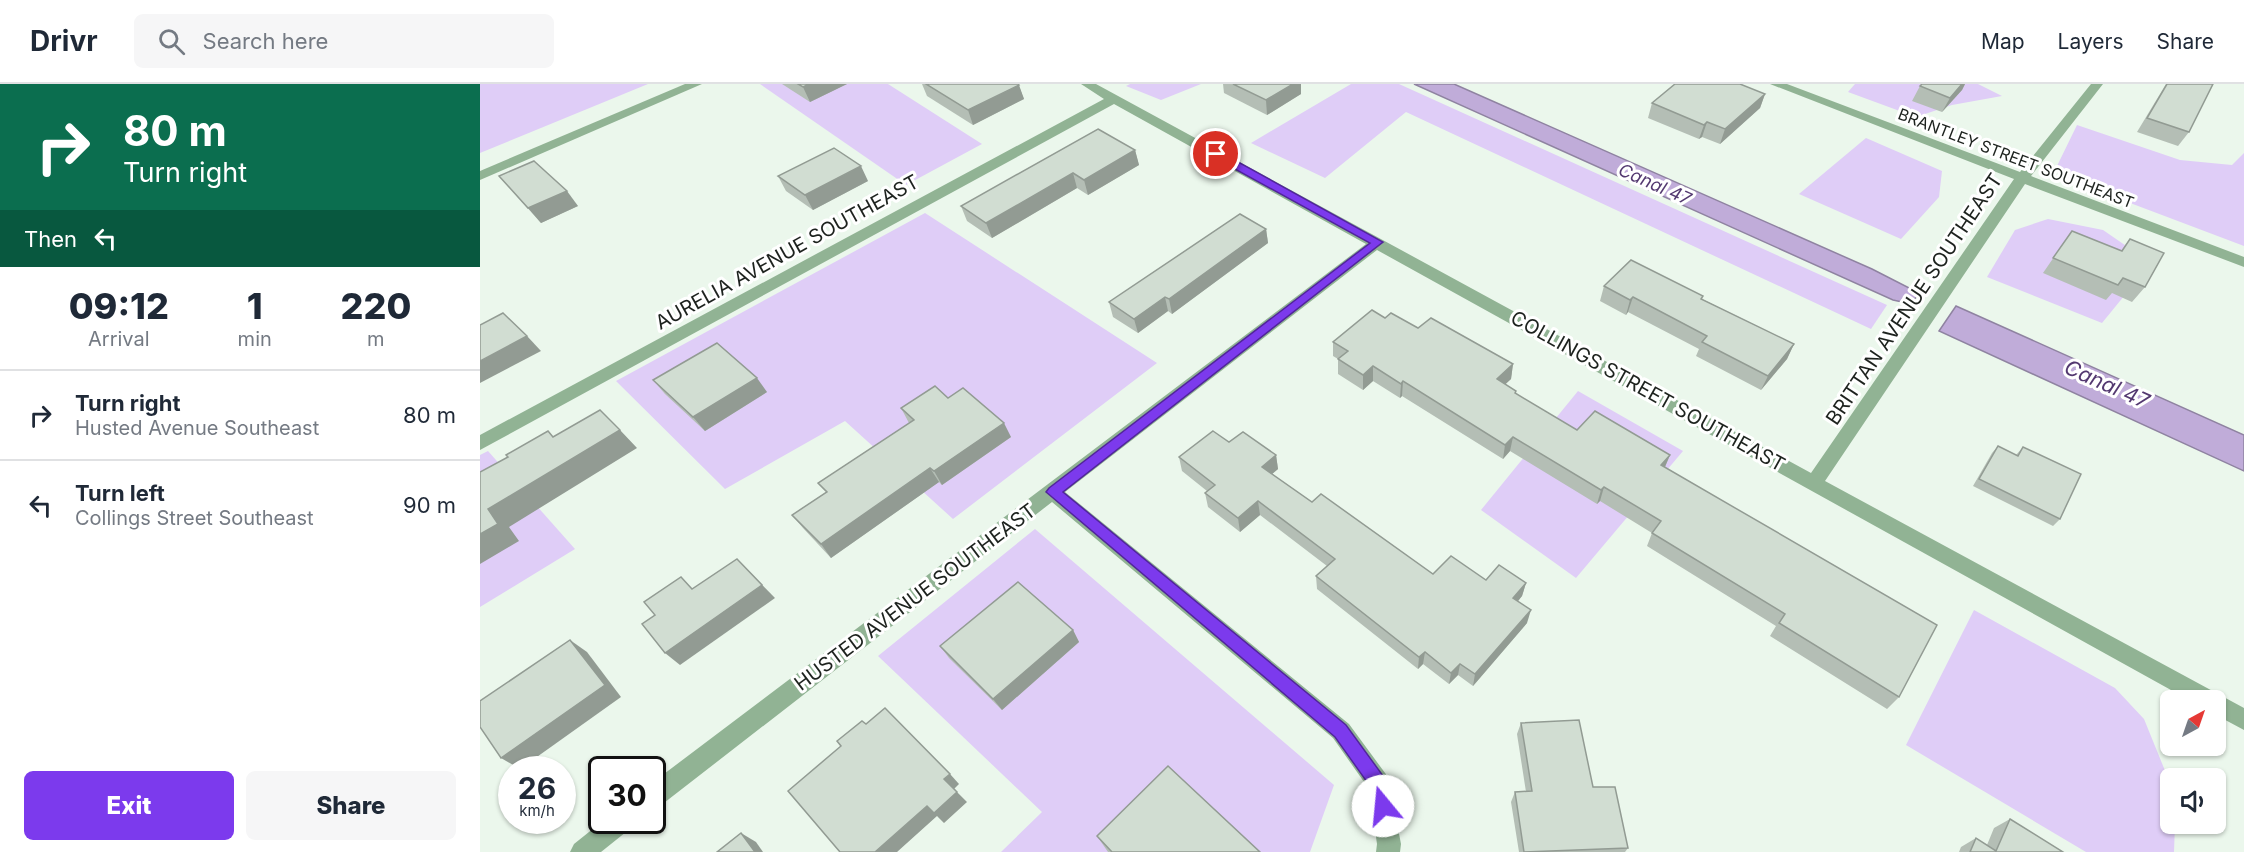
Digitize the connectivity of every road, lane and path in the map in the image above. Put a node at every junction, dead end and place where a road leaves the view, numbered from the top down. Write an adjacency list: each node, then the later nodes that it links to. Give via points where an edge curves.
1 (696, 84): 6 (street)
2 (1087, 84): 5 (street, COLLINGS STREET SOUTHEAST)
3 (1776, 84): 7 (street, BRANTLEY STREET SOUTHEAST)
4 (2097, 84): 7 (street, BRITTAN AVENUE SOUTHEAST)
5 (1113, 99): 8 (street, COLLINGS STREET SOUTHEAST); 10 (street, AURELIA AVENUE SOUTHEAST)
6 (480, 176)
7 (2022, 178): 9 (street, BRANTLEY STREET SOUTHEAST); 11 (street, BRITTAN AVENUE SOUTHEAST)
8 (1378, 242): 11 (street, COLLINGS STREET SOUTHEAST); 12 (street, HUSTED AVENUE SOUTHEAST)
9 (2244, 262)
10 (480, 443)
11 (1814, 483): 13 (street, COLLINGS STREET SOUTHEAST)
12 (1053, 492): 16 (street, HUSTED AVENUE SOUTHEAST); 19 (street, via 1341,731 1380,786)
13 (2190, 690)
14 (2226, 710): 15 (street)
15 (2244, 720)
16 (666, 787)
17 (605, 834): 18 (street)
18 (582, 852)
19 (1388, 852)

